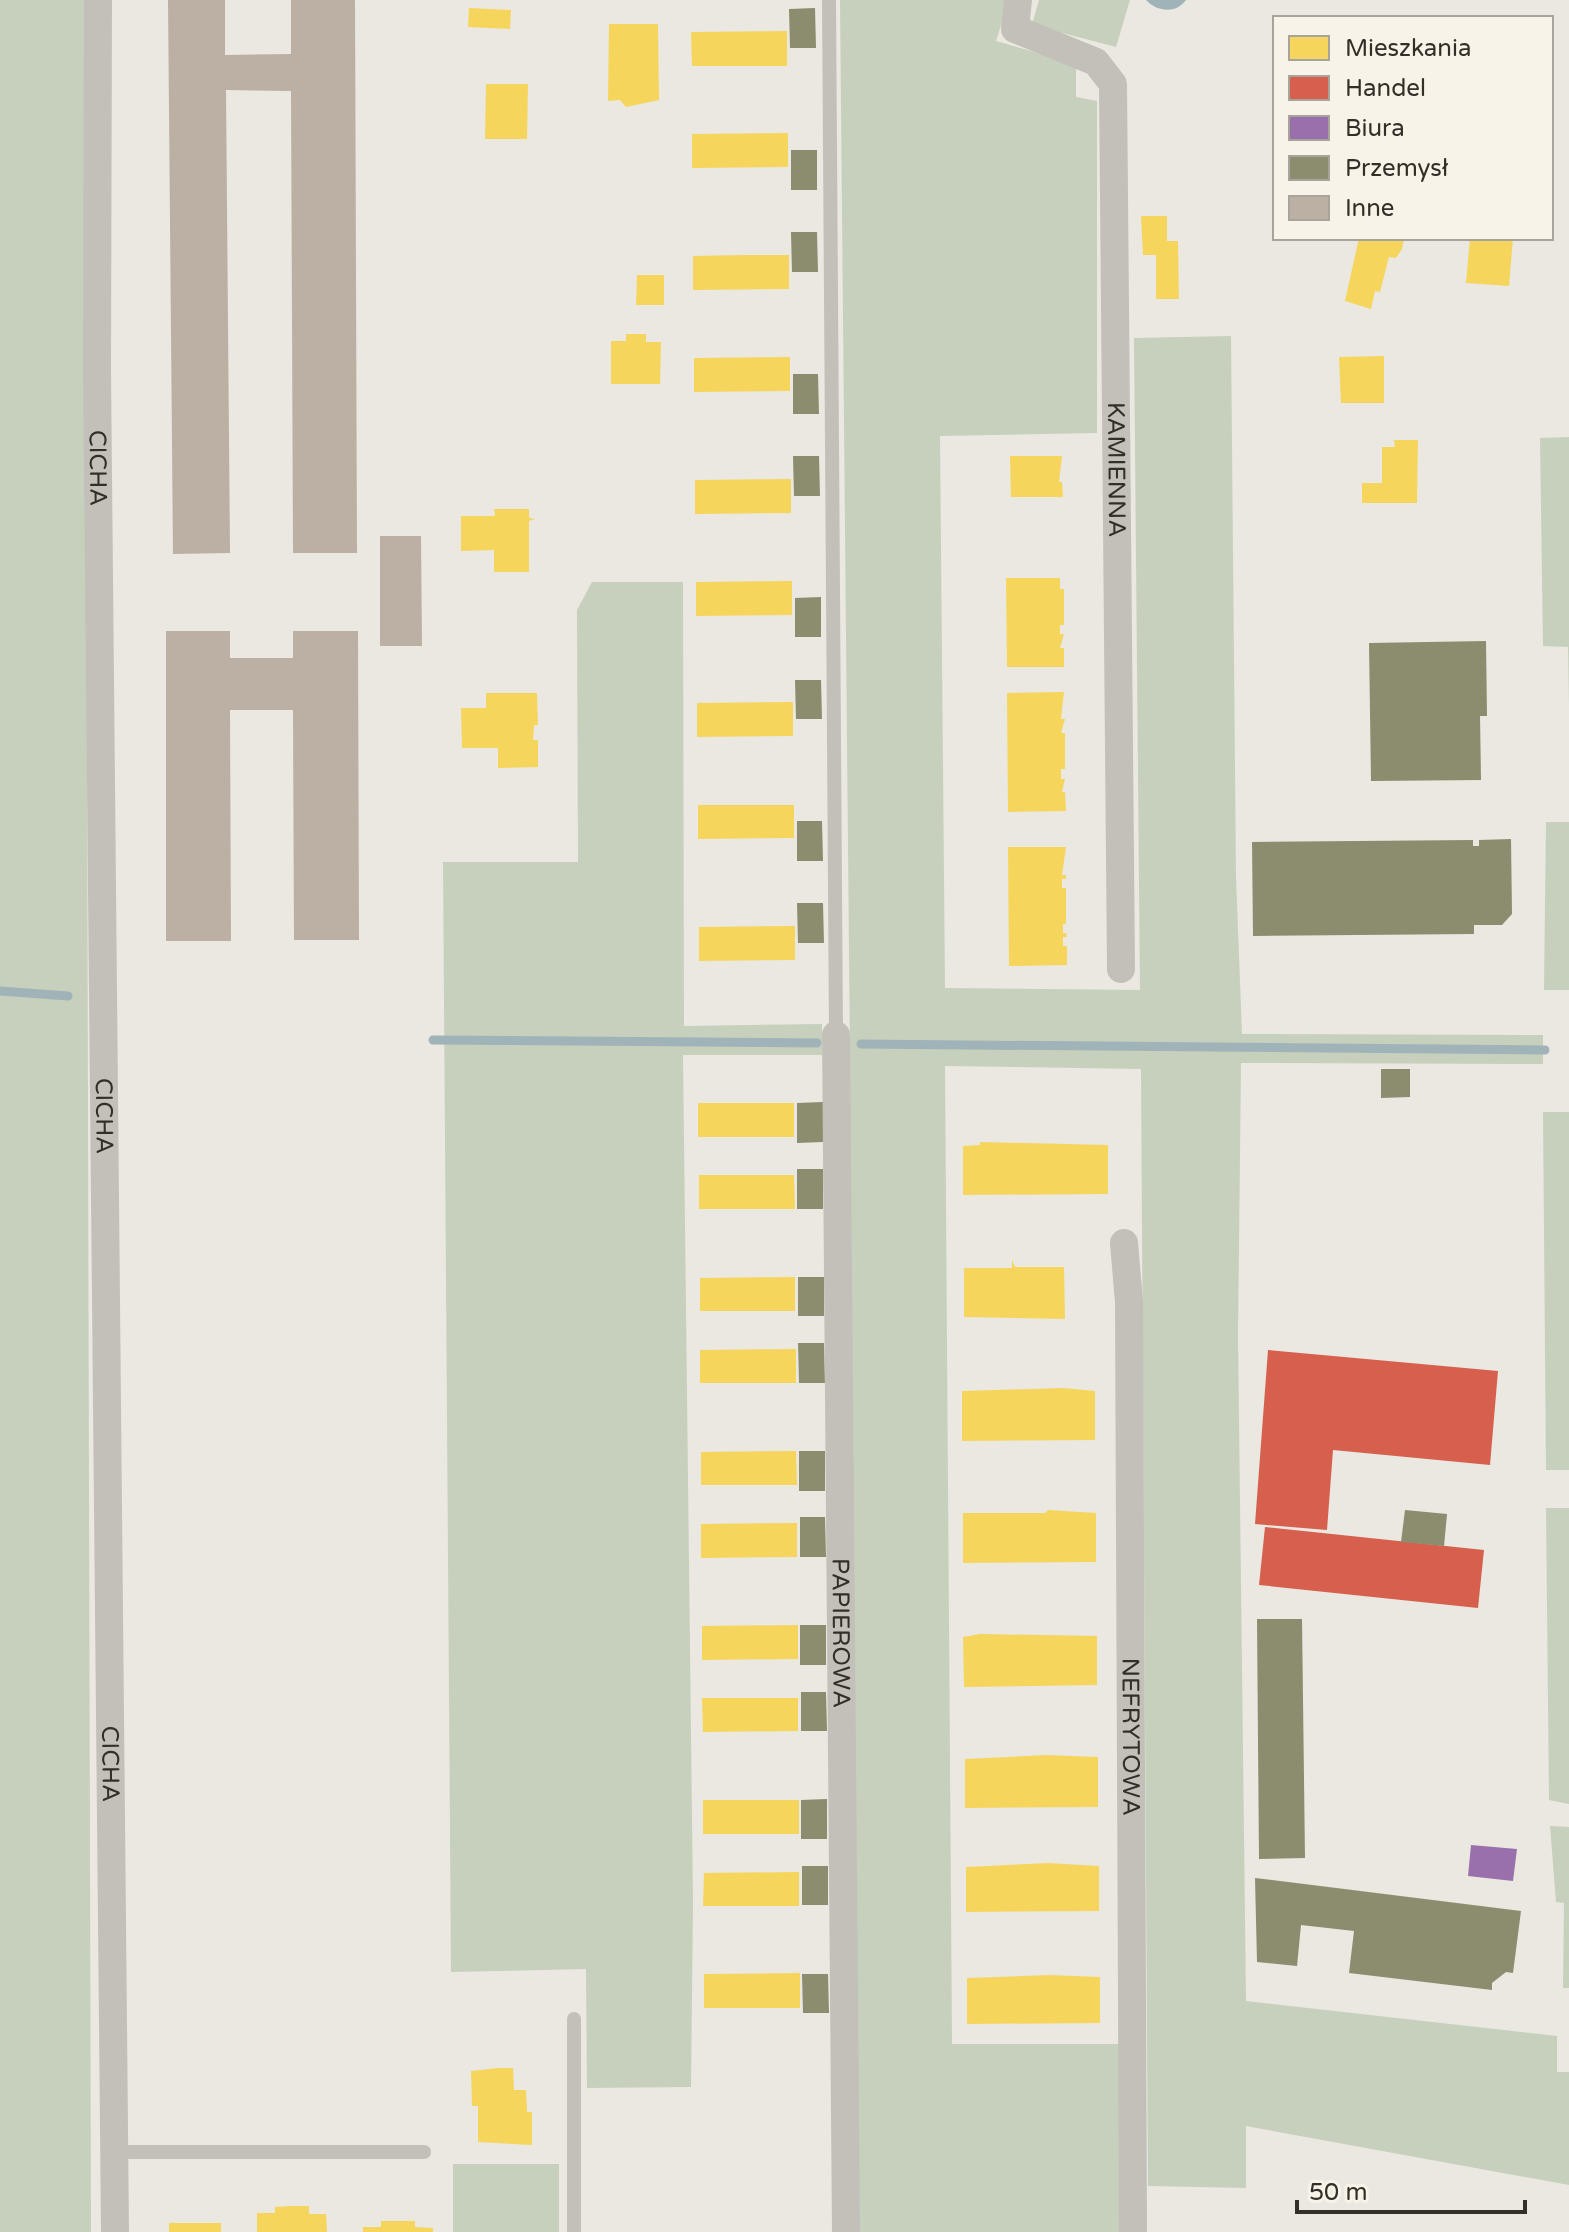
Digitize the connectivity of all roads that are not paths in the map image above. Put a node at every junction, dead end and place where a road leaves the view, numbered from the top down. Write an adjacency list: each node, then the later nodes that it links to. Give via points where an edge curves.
1 (98, 0): 8 (street, CICHA)
2 (829, 0): 5 (lane)
3 (1018, 0): 4 (street, KAMIENNA, via 1015,29 1096,62 1113,84)
4 (1121, 969)
5 (836, 1035): 12 (street, PAPIEROWA)
6 (1124, 1243): 13 (street, NEFRYTOWA, via 1129,1302)
7 (574, 2019): 11 (lane)
8 (114, 2152): 9 (lane); 10 (street, CICHA)
9 (424, 2152)
10 (115, 2232)
11 (574, 2232)
12 (846, 2232)
13 (1133, 2232)

